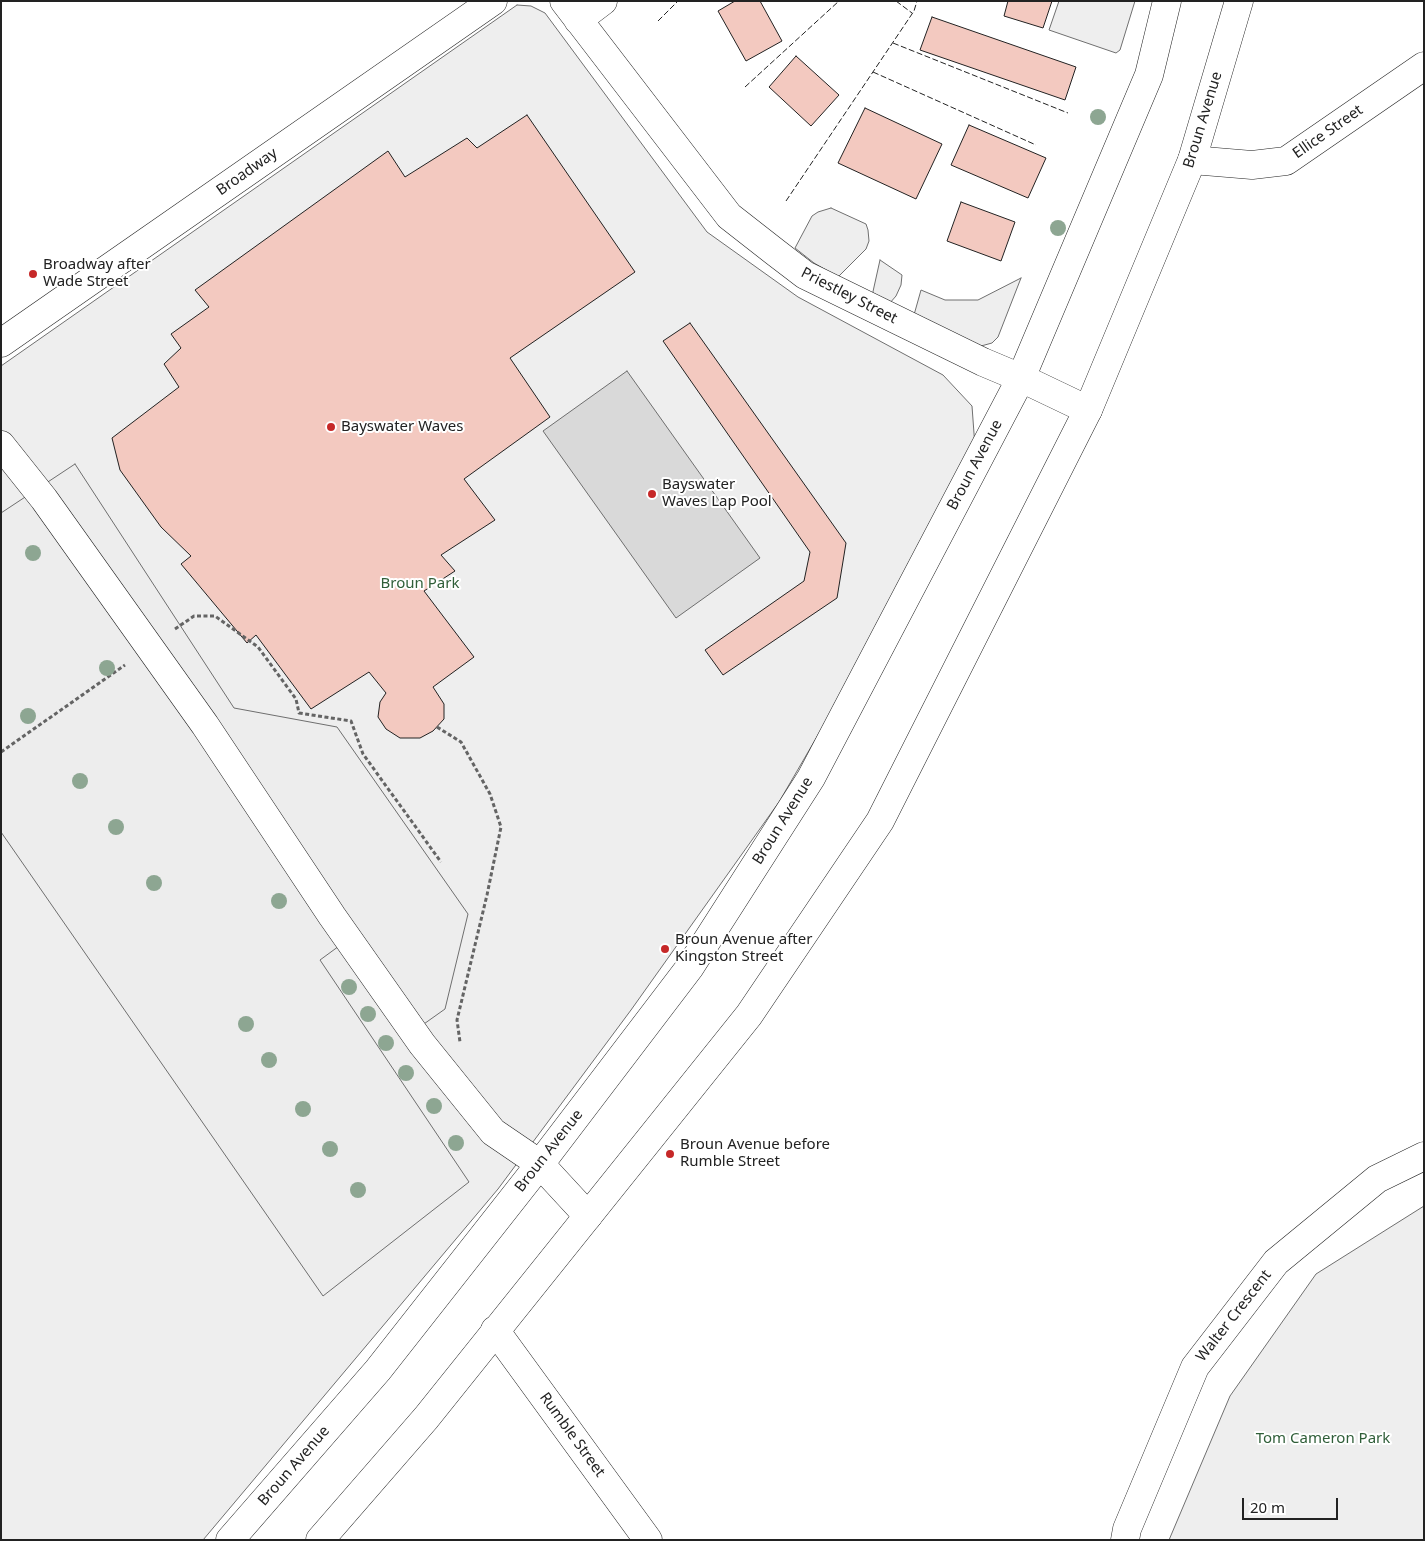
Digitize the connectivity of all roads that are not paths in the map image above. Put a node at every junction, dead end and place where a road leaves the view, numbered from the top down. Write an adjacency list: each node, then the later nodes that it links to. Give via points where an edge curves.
1 (494, 1): 8 (main road, Broadway)
2 (603, 1): 5 (main road)
3 (1167, 1): 9 (main road, Broun Avenue, via 1148,75)
4 (1239, 1): 7 (main road, Broun Avenue)
5 (571, 11): 9 (main road, Priestley Street, via 729,216 804,275)
6 (1424, 66): 7 (main road, Ellice Street, via 1286,161 1252,165)
7 (1192, 160): 10 (main road, Broun Avenue)
8 (1, 343)
9 (1021, 378): 10 (main road, Priestley Street); 13 (main road, Broun Avenue, via 811,778 690,967)
10 (1088, 410): 14 (main road, Broun Avenue, via 880,821 749,1015)
11 (1, 445): 13 (main road, via 44,499 205,724 332,916 422,1044 493,1132)
12 (1424, 1156): 19 (main road, Walter Crescent, via 1377,1179 1276,1262 1195,1368)
13 (540, 1164): 14 (main road); 16 (main road, Broun Avenue, via 378,1370)
14 (588, 1216): 15 (main road, Broun Avenue)
15 (495, 1330): 17 (main road, Broun Avenue, via 426,1418); 18 (main road, Rumble Street)
16 (230, 1540)
17 (320, 1540)
18 (648, 1540)
19 (1125, 1540)

